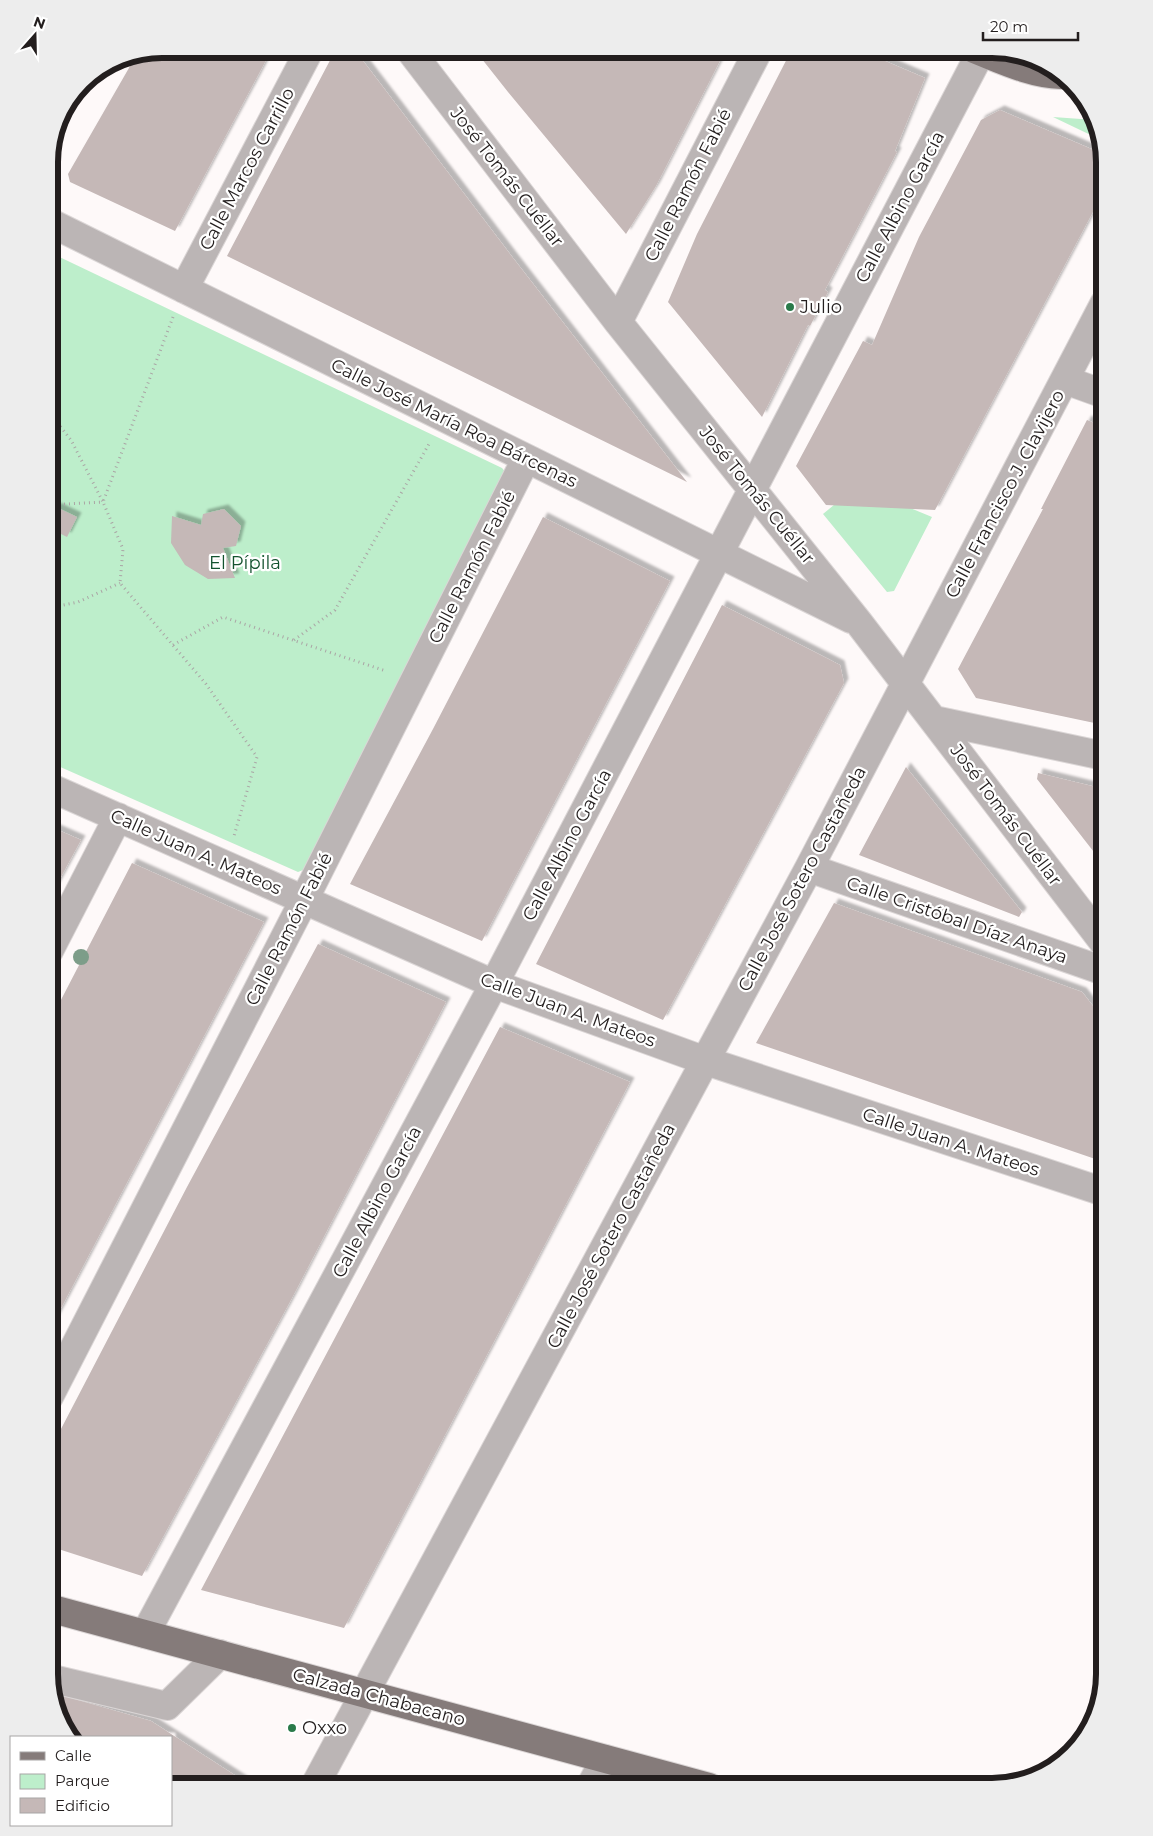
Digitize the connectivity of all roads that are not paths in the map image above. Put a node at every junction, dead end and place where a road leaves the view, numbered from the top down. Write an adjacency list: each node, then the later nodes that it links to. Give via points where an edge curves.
1 (305, 58): 8 (street, Calle Marcos Carrillo)
2 (416, 58): 10 (street, José Tomás Cuéllar)
3 (754, 58): 10 (street, Calle Ramón Fabié)
4 (974, 58): 14 (street, Calle Albino García)
5 (997, 58): 6 (main road)
6 (1047, 73)
7 (58, 226): 8 (street, Calle José María Roa Bárcenas)
8 (184, 289): 13 (street, Calle José María Roa Bárcenas)
9 (1096, 320): 11 (street, Calle Francisco J. Clavijero)
10 (618, 322): 14 (street, José Tomás Cuéllar)
11 (1065, 380): 12 (street); 17 (street, Calle Francisco J. Clavijero)
12 (1096, 391)
13 (526, 459): 15 (street, Calle José María Roa Bárcenas); 23 (street, Calle Ramón Fabié)
14 (752, 490): 15 (street, Calle Albino García); 16 (street, José Tomás Cuéllar)
15 (718, 554): 16 (street, Calle José María Roa Bárcenas); 27 (street, Calle Albino García)
16 (859, 623): 17 (street, José Tomás Cuéllar)
17 (905, 683): 18 (street, José Tomás Cuéllar); 22 (street, Calle José Sotero Castañeda)
18 (934, 720): 19 (street); 25 (street, José Tomás Cuéllar)
19 (1096, 754)
20 (58, 790): 21 (street, Calle Juan A. Mateos)
21 (118, 817): 23 (street, Calle Juan A. Mateos); 24 (street)
22 (809, 868): 26 (street, Calle Cristóbal Díaz Anaya); 28 (street, Calle José Sotero Castañeda)
23 (304, 900): 27 (street, Calle Juan A. Mateos); 30 (street, Calle Ramón Fabié)
24 (58, 933)
25 (1096, 933)
26 (1096, 968)
27 (494, 984): 28 (street, Calle Juan A. Mateos); 32 (street, Calle Albino García)
28 (706, 1061): 29 (street, Calle Juan A. Mateos); 35 (street, Calle José Sotero Castañeda)
29 (1096, 1189)
30 (58, 1379)
31 (58, 1610): 32 (main road, Calzada Chabacano)
32 (145, 1634): 33 (main road, Calzada Chabacano)
33 (220, 1654): 34 (street, via 167,1706); 35 (main road, Calzada Chabacano)
34 (58, 1680)
35 (364, 1693): 36 (main road, Calzada Chabacano); 37 (street, Calle José Sotero Castañeda)
36 (605, 1759): 38 (street); 39 (main road, Calzada Chabacano)
37 (319, 1778)
38 (595, 1778)
39 (676, 1778)

